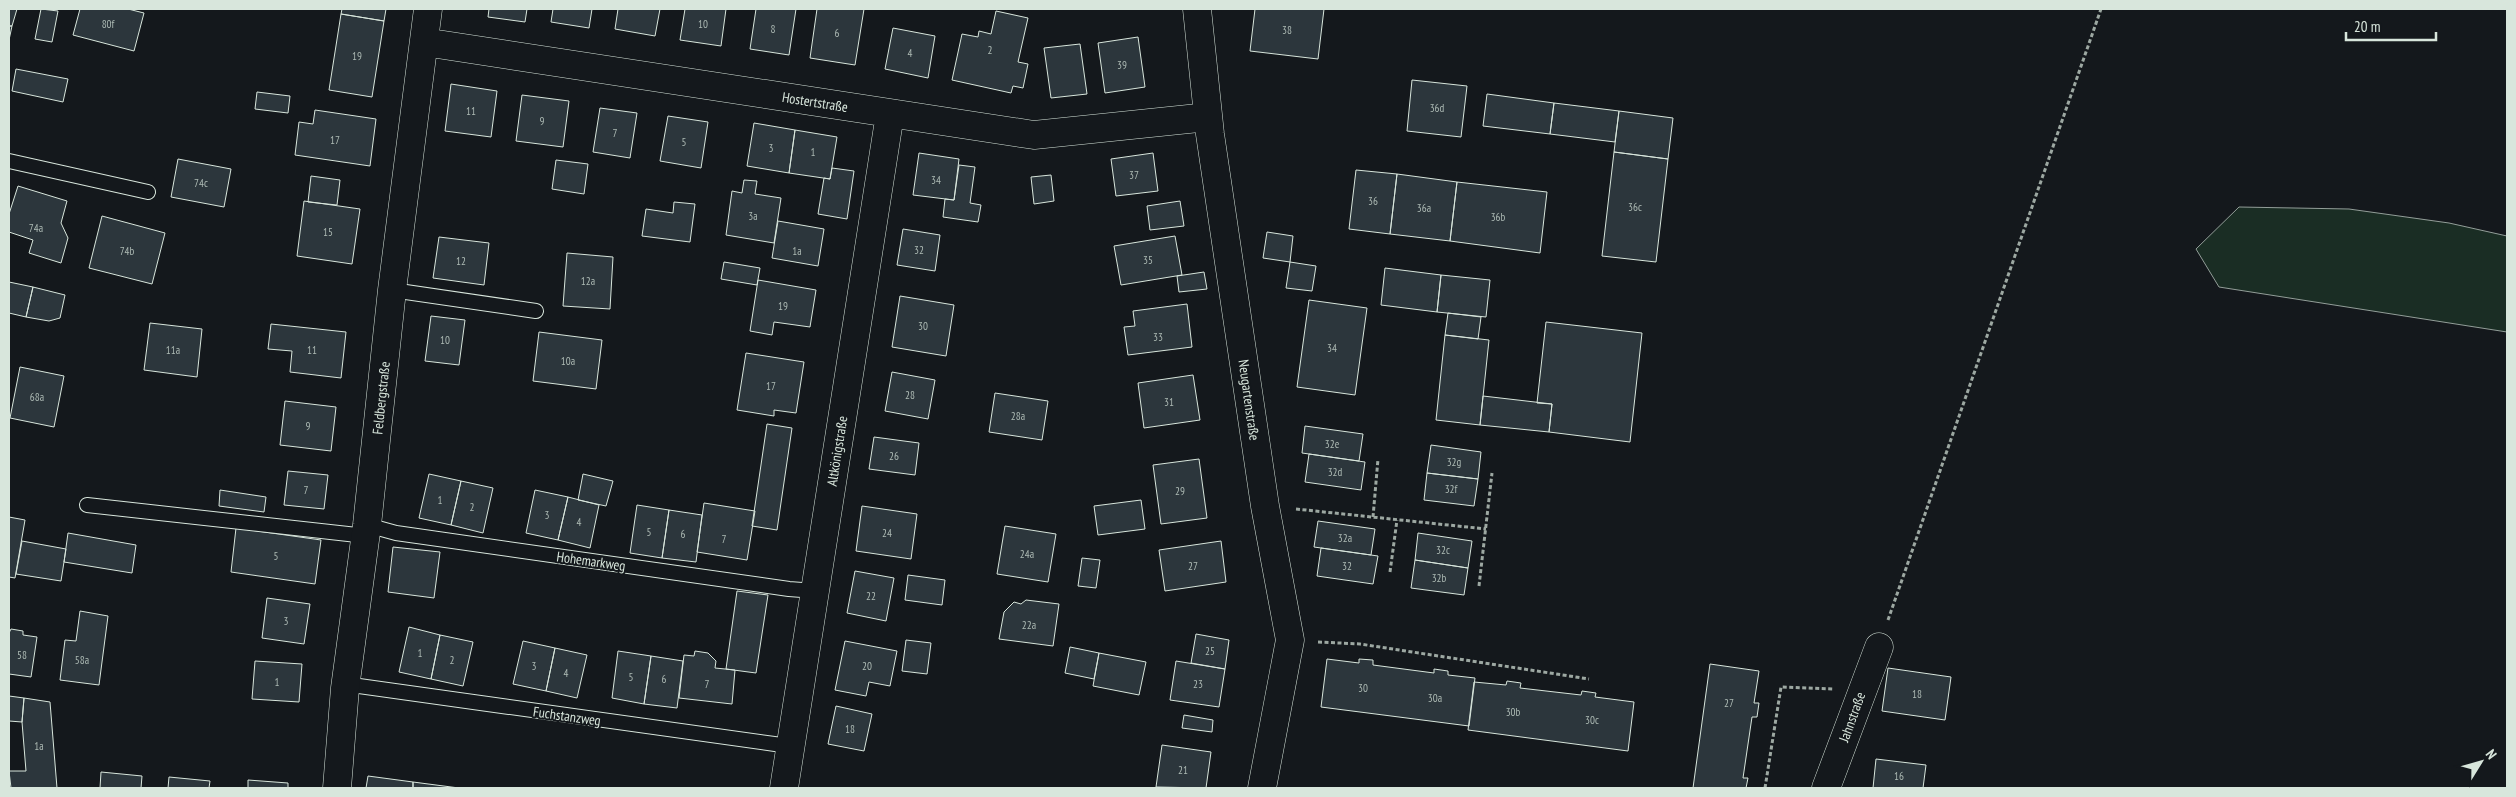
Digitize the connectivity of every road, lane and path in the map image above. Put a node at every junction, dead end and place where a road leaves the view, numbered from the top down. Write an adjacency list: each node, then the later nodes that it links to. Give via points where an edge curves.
1 (428, 9): 4 (street, Feldbergstraße)
2 (1197, 9): 6 (street, Neugartenstraße)
3 (2101, 9): 23 (path)
4 (424, 42): 5 (street, Hostertstraße); 9 (street, Feldbergstraße)
5 (890, 114): 6 (street, Hostertstraße, via 1034,135); 21 (street, Altkönigstraße)
6 (1208, 117): 14 (street, Neugartenstraße)
7 (9, 160): 8 (lane)
8 (148, 192)
9 (392, 290): 10 (lane); 18 (street, Feldbergstraße)
10 (536, 311)
11 (1378, 459): 15 (path)
12 (1492, 473): 17 (path)
13 (87, 505): 18 (lane, Hohemarkweg)
14 (1265, 506): 15 (path); 22 (street, Neugartenstraße)
15 (1373, 517): 16 (path)
16 (1397, 520): 17 (path); 19 (path)
17 (1486, 529): 20 (path)
18 (366, 531): 21 (lane, Hohemarkweg); 25 (street, Feldbergstraße)
19 (1390, 572)
20 (1479, 586)
21 (815, 591): 27 (street, Altkönigstraße)
22 (1290, 640): 24 (path, via 1360,644); 30 (street, Neugartenstraße)
23 (1879, 646): 26 (street, Jahnstraße)
24 (1590, 679)
25 (345, 688): 27 (lane, Fuchstanzweg, via 359,686); 28 (street, Feldbergstraße)
26 (1862, 690): 31 (path, via 1782,687); 32 (street, Jahnstraße)
27 (789, 746): 29 (street, Altkönigstraße)
28 (337, 788)
29 (784, 788)
30 (1262, 788)
31 (1765, 788)
32 (1826, 788)

